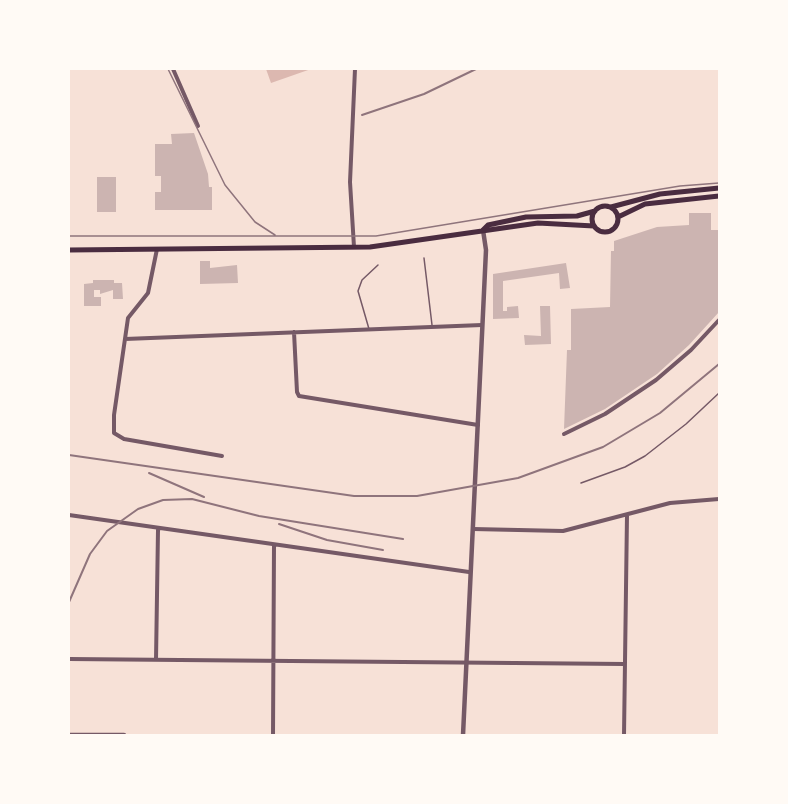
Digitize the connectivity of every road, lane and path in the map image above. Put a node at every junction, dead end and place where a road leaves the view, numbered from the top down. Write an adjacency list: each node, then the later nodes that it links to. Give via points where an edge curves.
1 (173, 69): 3 (street)
2 (355, 69): 11 (street, via 350,182)
3 (198, 126)
4 (719, 188): 6 (main road, via 660,194)
5 (719, 196): 8 (main road, via 645,204)
6 (611, 207): 7 (main road); 8 (main road)
7 (595, 211): 9 (main road); 10 (main road, via 577,216 526,217 488,225)
8 (618, 218): 9 (main road, via 609,232 598,231)
9 (594, 226): 10 (main road, via 546,223)
10 (483, 230): 11 (main road); 17 (street)
11 (354, 248): 12 (main road)
12 (157, 249): 13 (main road); 21 (street, via 148,292 130,315)
13 (69, 250)
14 (424, 258): 18 (lane)
15 (378, 265): 19 (lane, via 362,279 358,291)
16 (719, 320): 24 (street, via 656,380 605,414)
17 (483, 325): 18 (street); 23 (street)
18 (432, 326): 19 (street)
19 (369, 329): 20 (street)
20 (294, 332): 21 (street); 23 (street, via 299,396)
21 (124, 339): 25 (street, via 114,415 117,437)
22 (719, 393): 26 (lane, via 645,456)
23 (478, 425): 30 (street)
24 (564, 434)
25 (222, 456)
26 (581, 483)
27 (719, 500): 29 (street, via 670,502)
28 (69, 515): 31 (street)
29 (627, 515): 30 (street, via 563,531); 38 (street)
30 (472, 529): 33 (street)
31 (158, 530): 32 (street); 35 (street)
32 (274, 545): 33 (street); 36 (street)
33 (469, 572): 37 (street)
34 (69, 659): 35 (street)
35 (156, 660): 36 (street)
36 (273, 661): 37 (street); 41 (street)
37 (464, 662): 38 (street); 42 (street)
38 (625, 664): 43 (street)
39 (69, 735): 40 (street)
40 (124, 735)
41 (273, 735)
42 (463, 735)
43 (624, 735)

